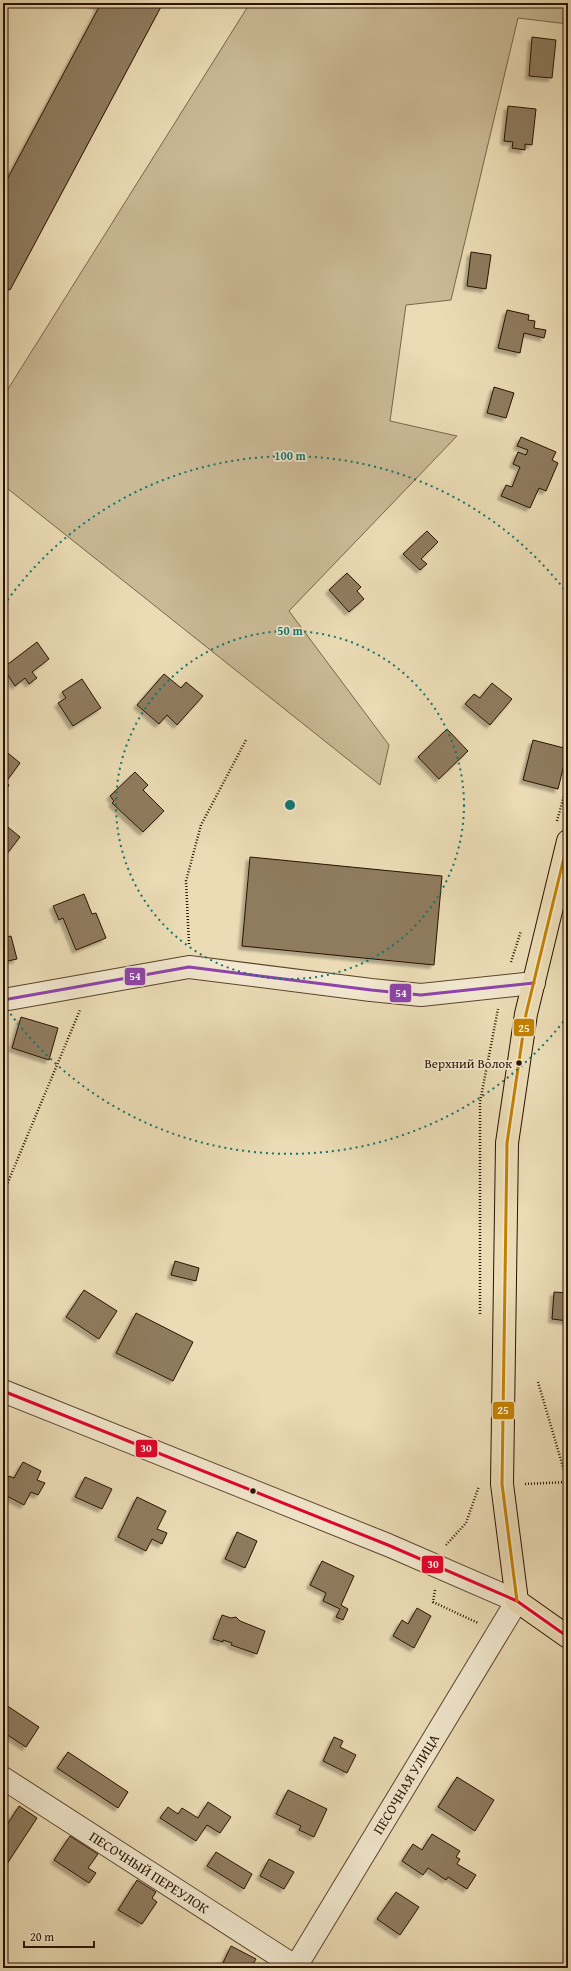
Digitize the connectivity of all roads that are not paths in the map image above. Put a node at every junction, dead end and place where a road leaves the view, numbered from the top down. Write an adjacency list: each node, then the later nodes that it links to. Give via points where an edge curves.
1 (568, 842): 2 (main road)
2 (534, 983): 3 (street, via 421,995 190,967); 5 (main road, via 526,1014 507,1143 502,1484)
3 (3, 1000)
4 (3, 1391): 5 (street, via 388,1545)
5 (517, 1601): 6 (main road); 8 (street, ПЕСОЧНАЯ УЛИЦА)
6 (568, 1638)
7 (3, 1778): 8 (street, ПЕСОЧНЫЙ ПЕРЕУЛОК)
8 (296, 1968)

